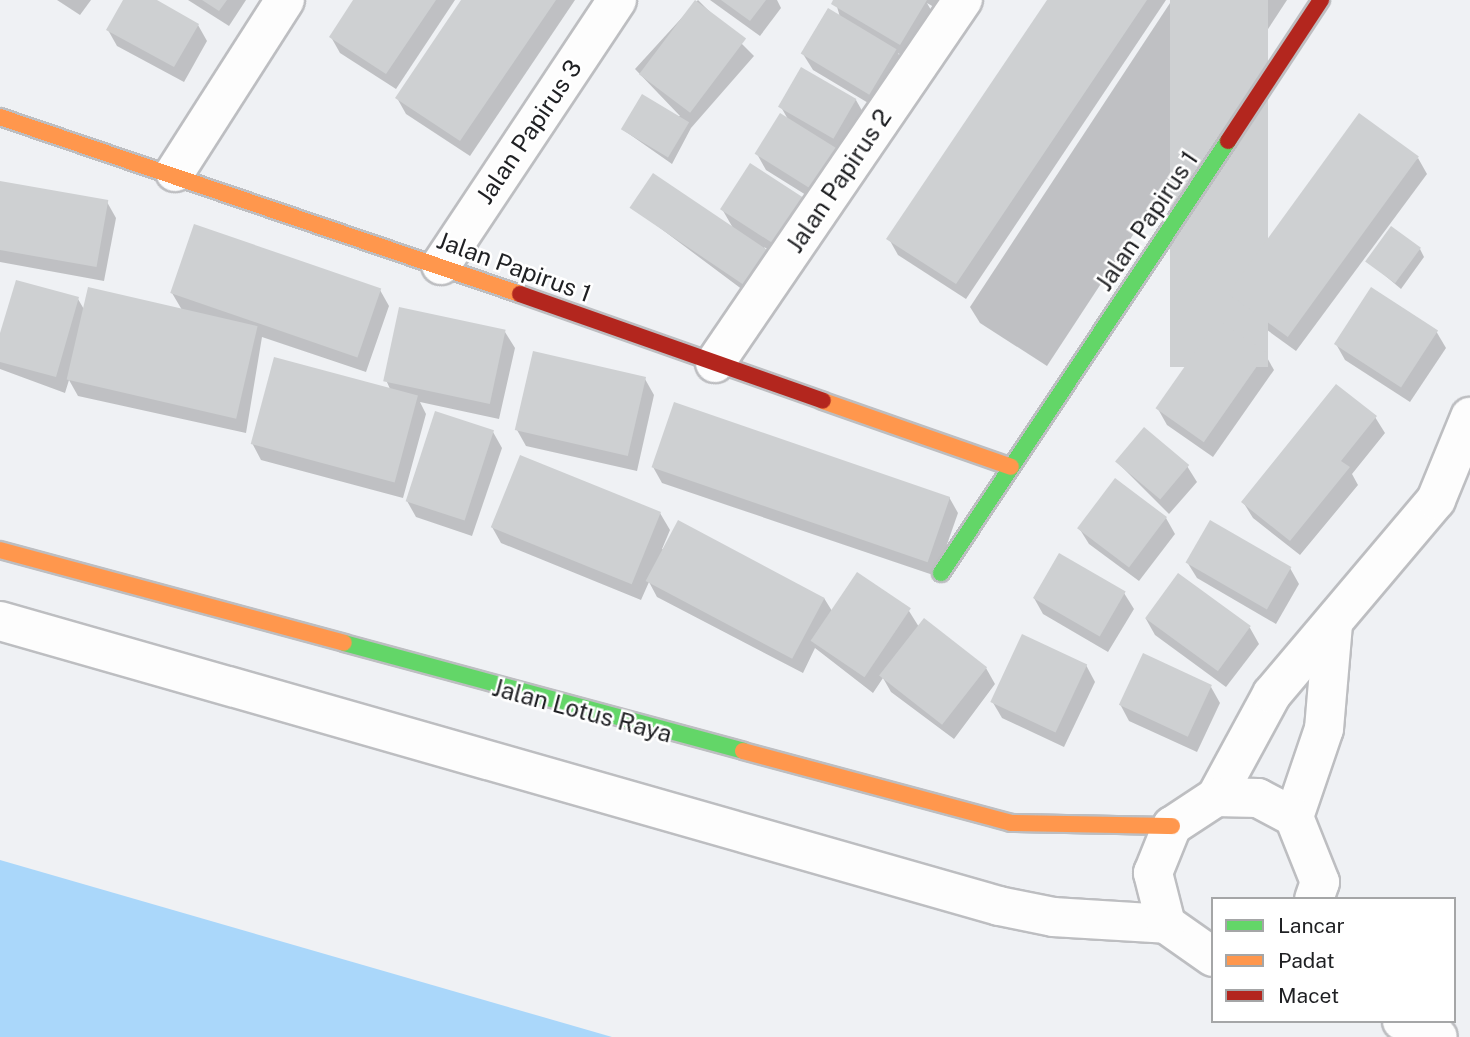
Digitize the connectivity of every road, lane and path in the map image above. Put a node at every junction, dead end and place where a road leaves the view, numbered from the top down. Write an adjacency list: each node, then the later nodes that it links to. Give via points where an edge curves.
1 (285, 0): 6 (street)
2 (617, 0): 7 (street, Jalan Papirus 3)
3 (963, 0): 8 (street, Jalan Papirus 2)
4 (1321, 0): 10 (street, Jalan Papirus 1)
5 (0, 117): 6 (street, Jalan Papirus 1)
6 (175, 172): 7 (street, Jalan Papirus 1)
7 (441, 265): 8 (street, Jalan Papirus 1)
8 (715, 363): 10 (street, Jalan Papirus 1)
9 (1470, 417): 14 (street, via 1436,500)
10 (1011, 467): 12 (street, Jalan Papirus 1)
11 (0, 550): 17 (street, Jalan Lotus Raya, via 1012,823)
12 (941, 573)
13 (0, 621): 19 (street, via 999,906 1053,917)
14 (1333, 625): 15 (street, via 1272,694); 16 (street, via 1324,729)
15 (1216, 797): 16 (street, via 1258,797); 17 (street)
16 (1294, 817): 18 (street)
17 (1172, 826): 19 (street, via 1153,873)
18 (1323, 893)
19 (1166, 924): 20 (street)
20 (1211, 956)
21 (1406, 1023): 23 (street)
22 (1455, 1023): 24 (street)
23 (1438, 1037)
24 (1468, 1037)

